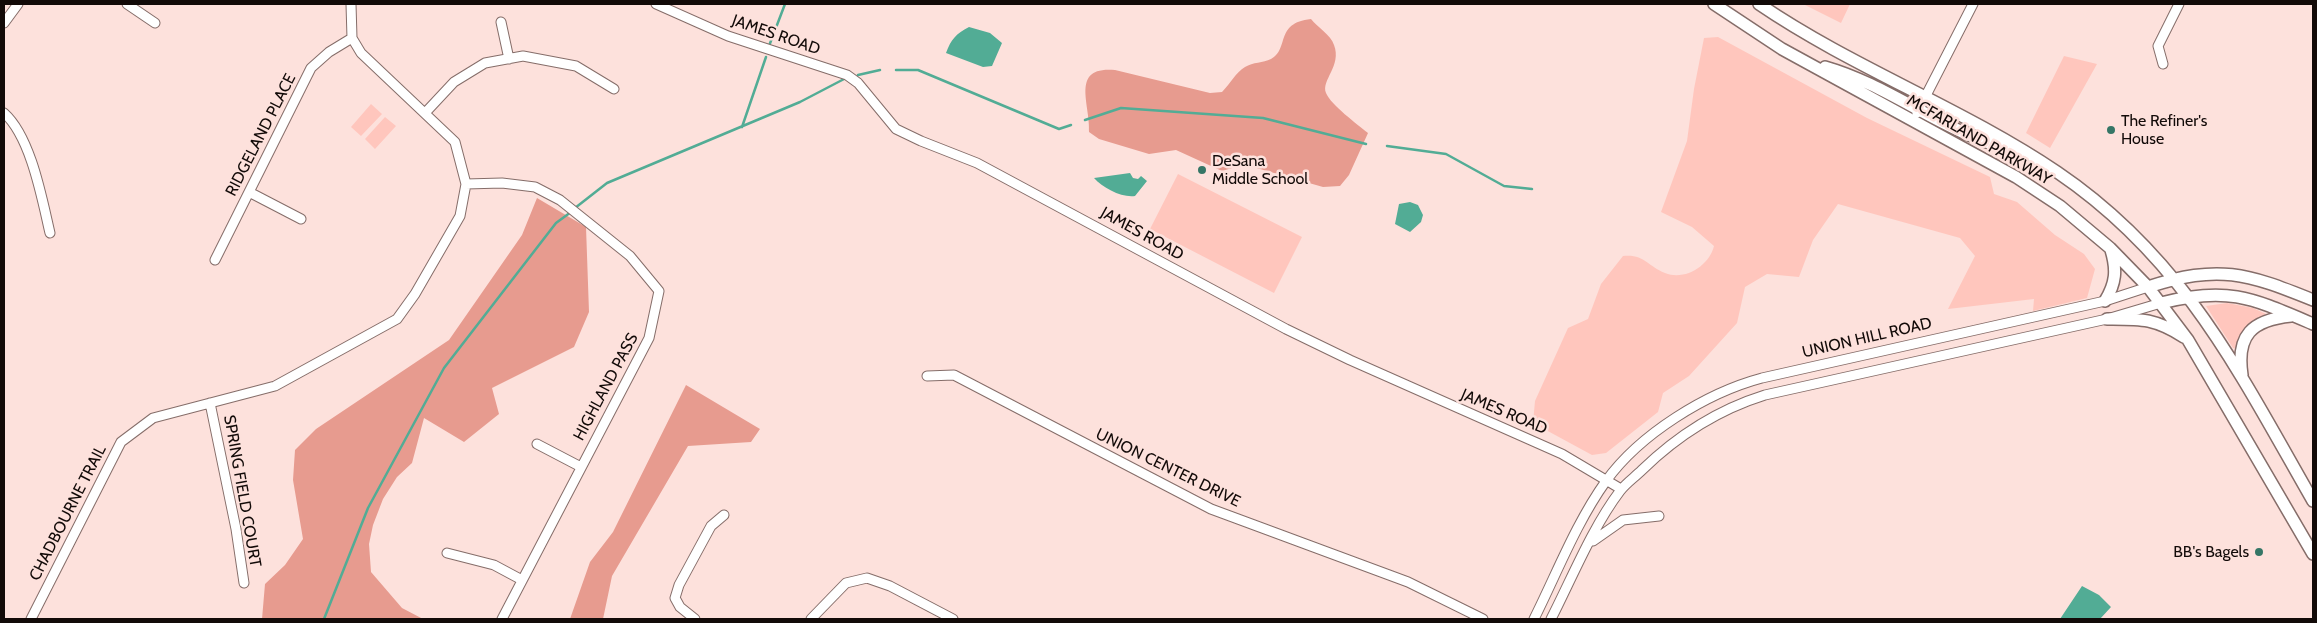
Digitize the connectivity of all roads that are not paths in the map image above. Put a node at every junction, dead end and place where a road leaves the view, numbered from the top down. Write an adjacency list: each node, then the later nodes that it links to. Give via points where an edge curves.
1 (18, 4): 10 (street)
2 (127, 4): 11 (street)
3 (350, 4): 12 (street)
4 (656, 4): 44 (street, JAMES ROAD, via 728,36 847,75 858,83 896,129 977,163 1286,329 1562,454)
5 (1714, 4): 14 (main road, MCFARLAND PARKWAY, via 1753,32)
6 (1759, 4): 17 (main road, MCFARLAND PARKWAY)
7 (1973, 4): 17 (street)
8 (2179, 4): 15 (street, via 2158,46)
9 (501, 22): 13 (street)
10 (4, 23)
11 (155, 23)
12 (352, 38): 20 (street, CHADBOURNE TRAIL, via 361,54); 24 (street, RIDGELAND PLACE, via 311,68)
13 (509, 59): 16 (street, via 523,56 576,66); 20 (street, via 485,63 454,82)
14 (1808, 64): 18 (main road, via 1851,75); 21 (main road, MCFARLAND PARKWAY)
15 (2162, 64)
16 (614, 89)
17 (1925, 97): 18 (street); 22 (main road, MCFARLAND PARKWAY)
18 (1919, 108): 21 (street); 22 (main road, via 1974,138)
19 (4, 113): 26 (street, via 11,120 32,161)
20 (424, 113): 23 (street, CHADBOURNE TRAIL, via 455,142)
21 (1913, 120): 27 (main road, MCFARLAND PARKWAY, via 2034,188)
22 (2025, 152): 29 (main road, MCFARLAND PARKWAY, via 2100,204)
23 (466, 184): 41 (street, CHADBOURNE TRAIL, via 460,216 397,319 275,386); 43 (street, HIGHLAND PASS, via 502,183 535,187 560,200 630,256 659,291 649,338)
24 (249, 192): 25 (street); 28 (street, RIDGELAND PLACE)
25 (301, 219)
26 (50, 233)
27 (2110, 248): 30 (main road, MCFARLAND PARKWAY); 33 (main road, via 2116,272)
28 (215, 260)
29 (2175, 278): 30 (main road, UNION HILL ROAD); 31 (main road, MCFARLAND PARKWAY); 32 (main road, UNION HILL ROAD, via 2211,272 2240,274)
30 (2148, 287): 33 (street, UNION HILL ROAD); 34 (main road, MCFARLAND PARKWAY)
31 (2188, 296): 34 (main road, UNION HILL ROAD); 35 (main road, UNION HILL ROAD, via 2208,293 2239,296); 40 (main road, MCFARLAND PARKWAY)
32 (2313, 300)
33 (2104, 301): 44 (street, UNION HILL ROAD, via 1739,384 1659,430)
34 (2161, 303): 36 (street, UNION HILL ROAD); 38 (main road, MCFARLAND PARKWAY)
35 (2293, 315): 37 (main road, UNION HILL ROAD); 40 (main road, via 2269,320 2248,332 2241,350)
36 (2107, 319): 38 (main road, via 2148,320); 45 (street, UNION HILL ROAD, via 1765,394 1697,425 1665,448)
37 (2313, 324)
38 (2188, 340): 51 (main road, MCFARLAND PARKWAY)
39 (927, 376): 59 (street, UNION CENTER DRIVE, via 954,375 1211,509 1408,582)
40 (2243, 379): 46 (main road, MCFARLAND PARKWAY)
41 (210, 403): 53 (street, SPRING FIELD COURT); 54 (street, CHADBOURNE TRAIL, via 153,418 121,442)
42 (537, 444): 43 (street)
43 (581, 467): 52 (street, HIGHLAND PASS)
44 (1607, 479): 45 (street, JAMES ROAD); 60 (street, UNION HILL ROAD)
45 (1621, 489): 49 (street, UNION HILL ROAD)
46 (2313, 501)
47 (724, 516): 56 (street, via 711,526 675,598 680,607)
48 (1659, 516): 49 (street, via 1623,520)
49 (1590, 543): 61 (street, UNION HILL ROAD)
50 (447, 553): 52 (street, via 494,565)
51 (2313, 554)
52 (522, 580): 55 (street, HIGHLAND PASS)
53 (244, 584)
54 (31, 619)
55 (502, 619)
56 (695, 619)
57 (811, 619): 58 (street, via 846,583 867,578 890,586)
58 (953, 619)
59 (1483, 619)
60 (1534, 619)
61 (1551, 619)

